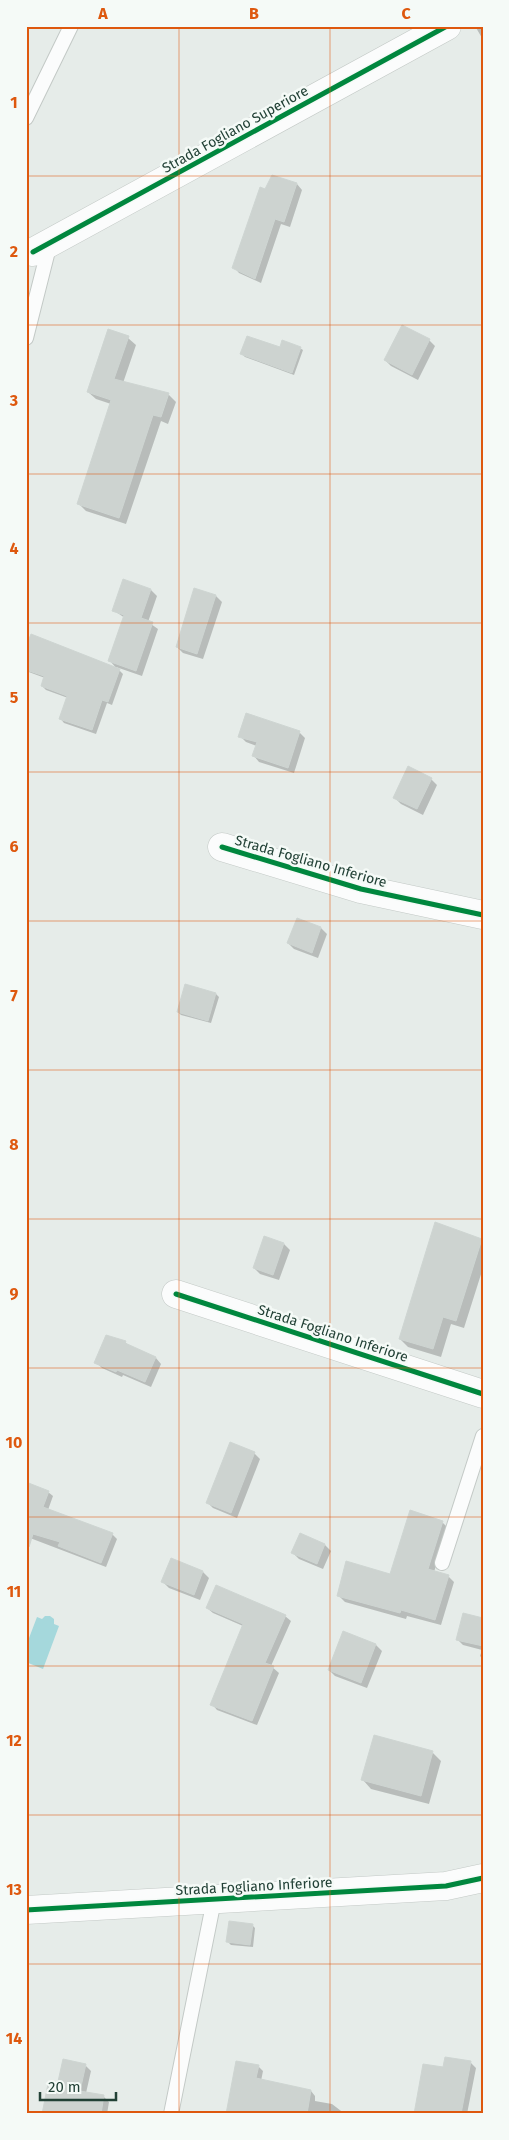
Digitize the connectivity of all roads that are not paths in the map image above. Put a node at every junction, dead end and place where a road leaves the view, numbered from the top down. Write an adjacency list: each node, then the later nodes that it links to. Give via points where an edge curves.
1 (71, 26): 3 (lane)
2 (447, 26): 4 (street, Strada Fogliano Superiore)
3 (26, 118)
4 (34, 255): 5 (lane)
5 (26, 338)
6 (222, 847): 7 (street, Strada Fogliano Inferiore, via 361,889)
7 (483, 915)
8 (176, 1294): 9 (street, Strada Fogliano Inferiore)
9 (483, 1394)
10 (483, 1436): 11 (lane)
11 (442, 1563)
12 (483, 1878): 13 (street, Strada Fogliano Inferiore, via 446,1886)
13 (214, 1900): 14 (street, Strada Fogliano Inferiore); 15 (lane)
14 (26, 1910)
15 (172, 2114)

